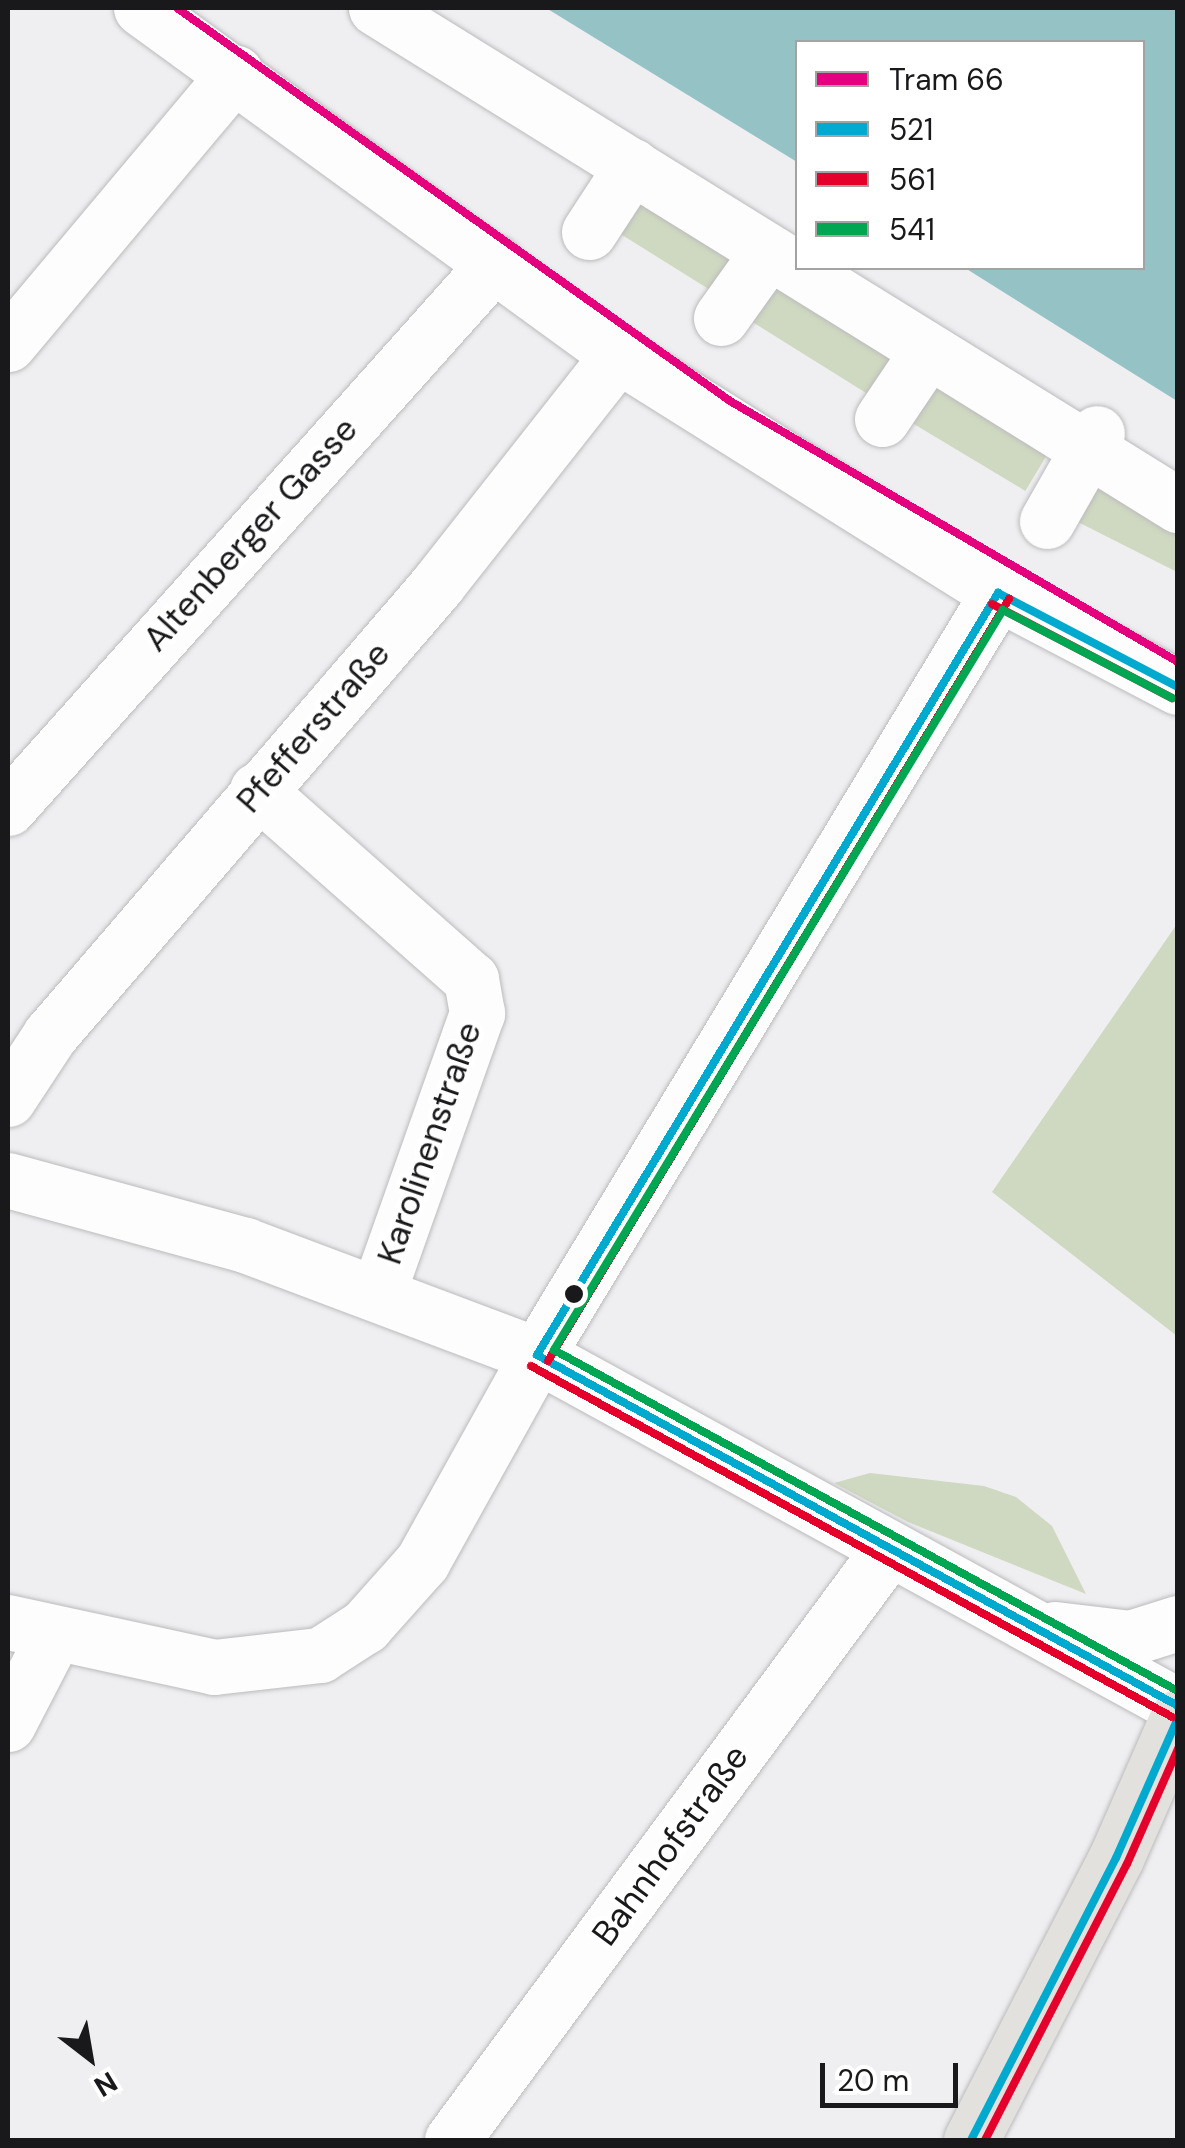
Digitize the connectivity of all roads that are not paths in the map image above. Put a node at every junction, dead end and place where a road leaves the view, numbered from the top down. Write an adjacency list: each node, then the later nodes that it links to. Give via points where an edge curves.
1 (141, 8): 3 (street)
2 (376, 8): 4 (street)
3 (235, 73): 7 (street); 11 (street)
4 (632, 166): 5 (street); 6 (street)
5 (590, 232)
6 (768, 252): 8 (street); 10 (street)
7 (495, 263): 13 (street); 21 (street, Altenberger Gasse)
8 (795, 269)
9 (797, 270): 12 (street)
10 (722, 318)
11 (8, 344)
12 (927, 352): 14 (street); 15 (street)
13 (618, 356): 18 (street); 20 (street, Pfefferstraße, via 436,585)
14 (882, 419)
15 (1092, 441): 16 (street); 17 (street)
16 (1178, 504)
17 (1048, 521)
18 (998, 593): 19 (street); 25 (street)
19 (1178, 687)
20 (257, 790): 22 (street, Pfefferstraße, via 50,1035); 24 (street, Karolinenstraße, via 471,978 477,1013)
21 (8, 808)
22 (8, 1098)
23 (8, 1180): 24 (street, via 244,1245)
24 (378, 1292): 25 (street)
25 (537, 1355): 26 (street); 29 (street, via 422,1562 366,1626 320,1655 214,1667)
26 (889, 1549): 28 (street); 35 (street, Bahnhofstraße)
27 (1178, 1623): 28 (street, via 1130,1638)
28 (1027, 1626): 30 (street)
29 (31, 1628): 32 (street)
30 (1178, 1706)
31 (1178, 1717): 34 (main road)
32 (8, 1724)
33 (1178, 1810): 34 (main road)
34 (1116, 1858): 36 (main road)
35 (452, 2140)
36 (971, 2140)

